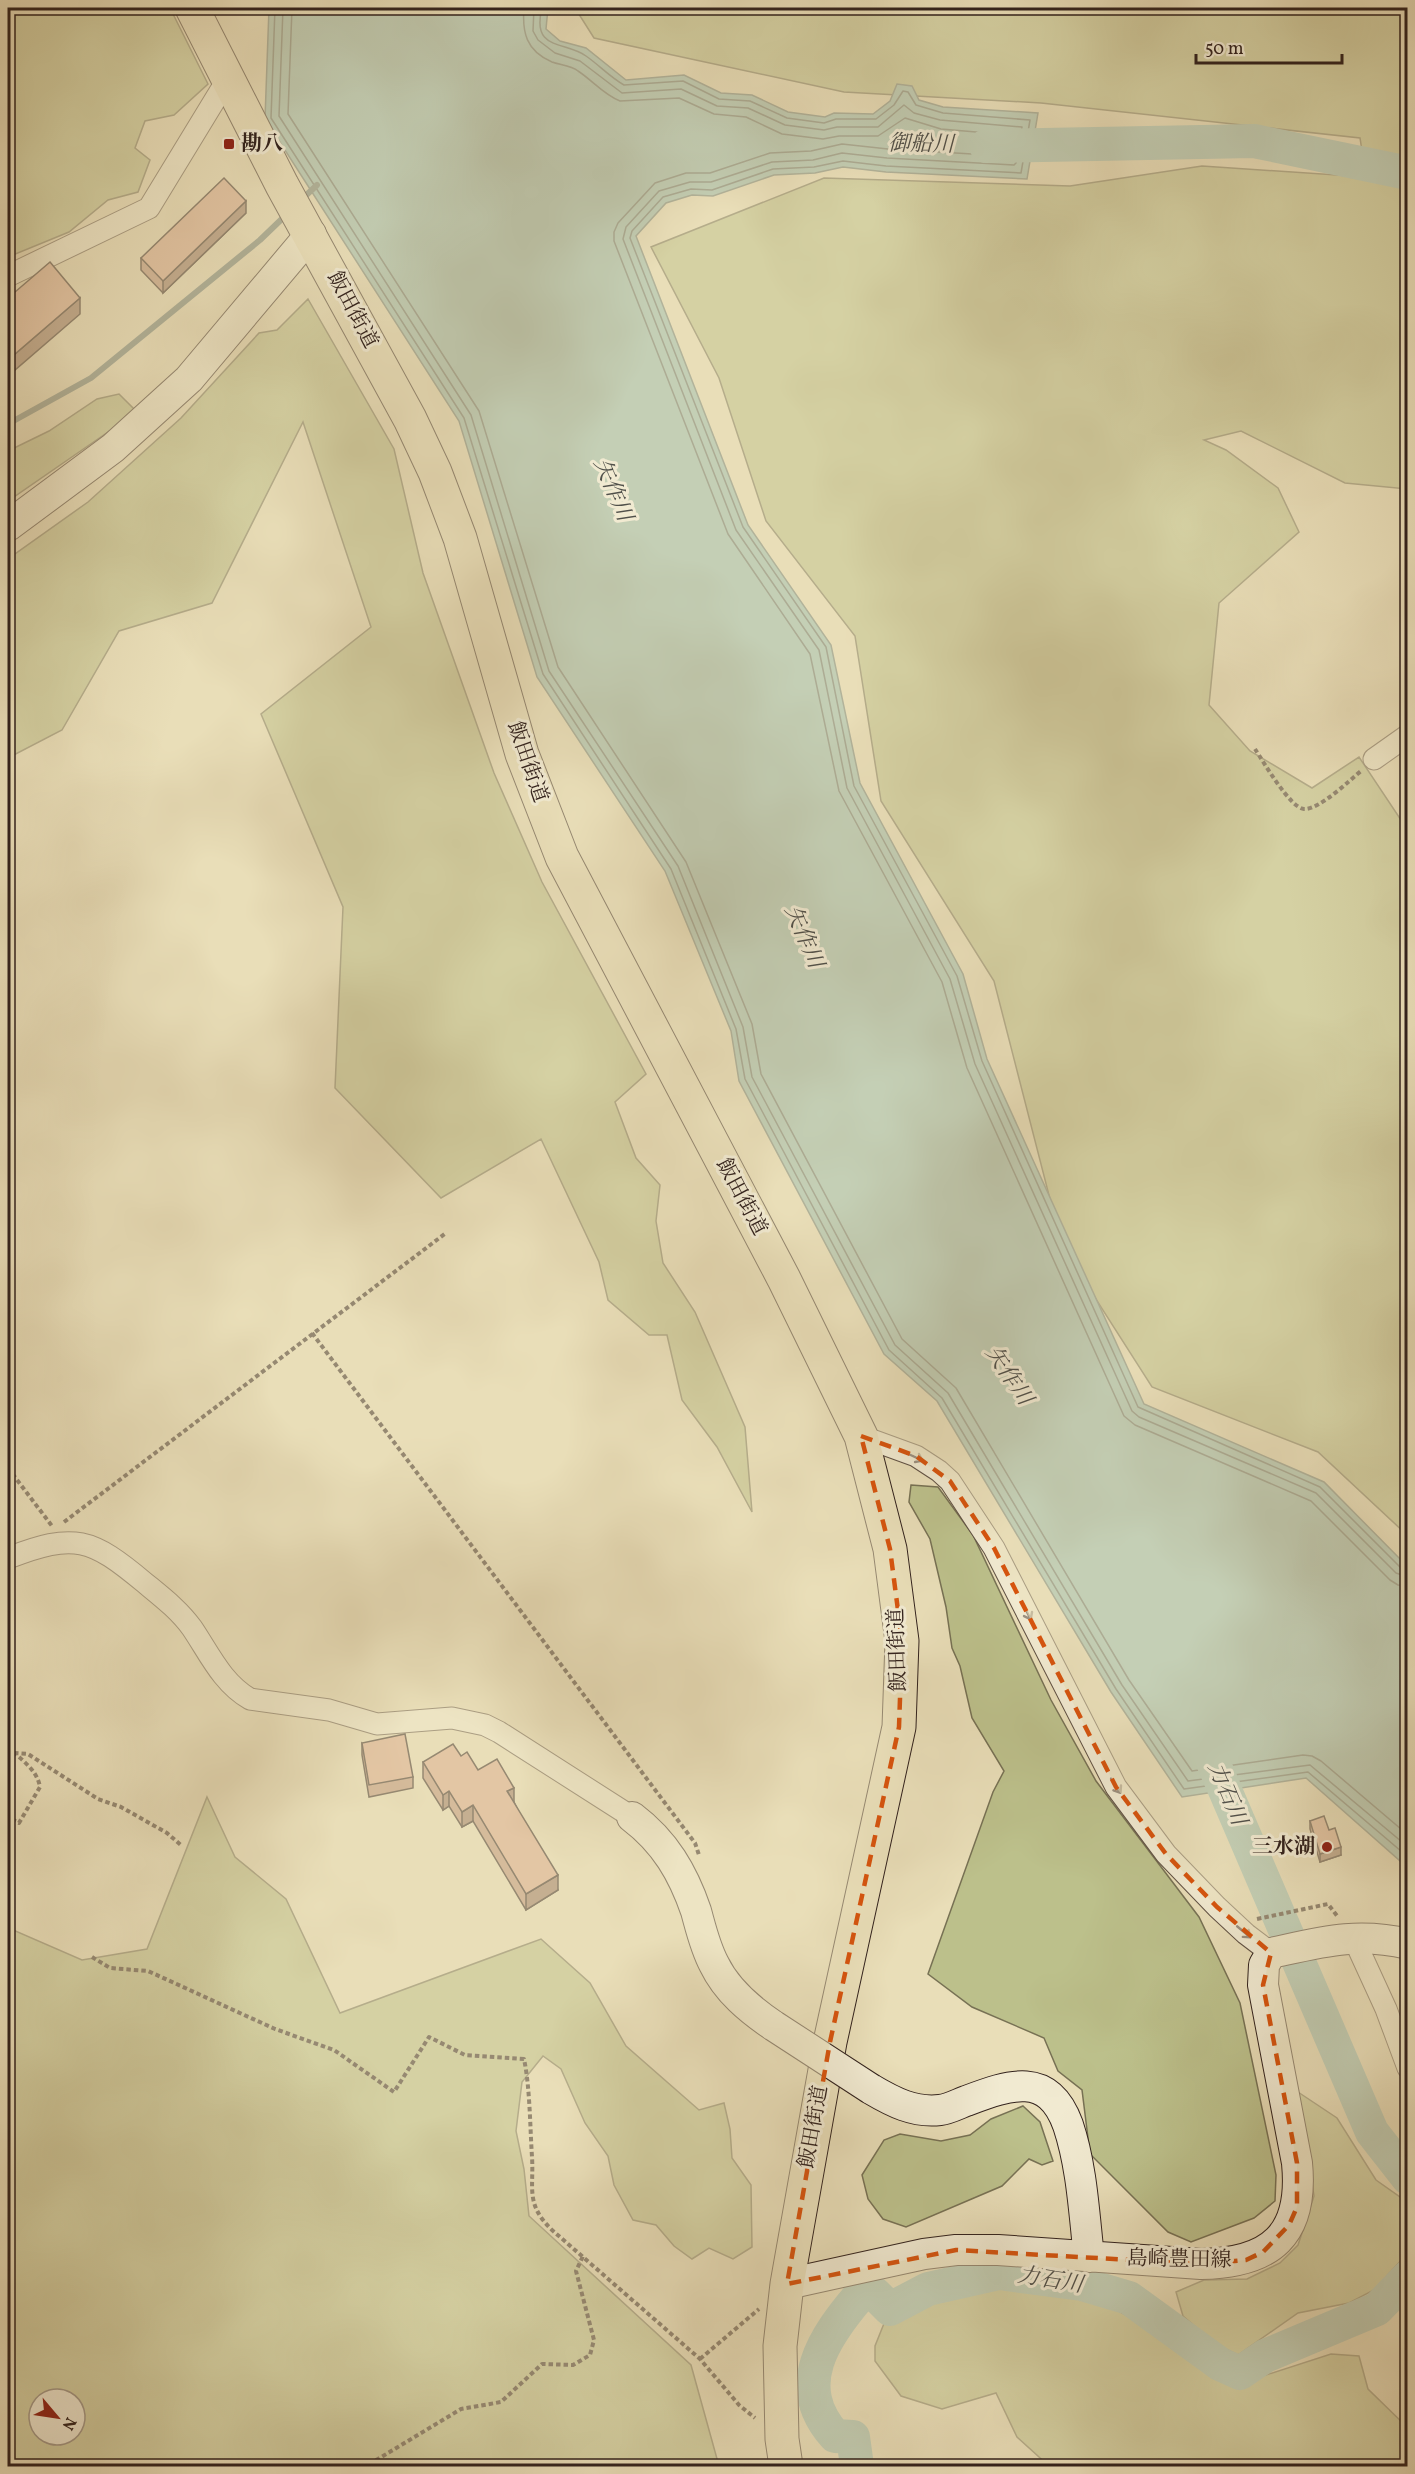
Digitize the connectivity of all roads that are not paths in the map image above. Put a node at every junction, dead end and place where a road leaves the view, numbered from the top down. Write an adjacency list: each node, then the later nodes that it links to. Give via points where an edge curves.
1 (192, 8): 2 (highway, 飯田街道)
2 (227, 80): 3 (highway, 飯田街道); 4 (street, via 149,208)
3 (308, 229): 5 (street, via 189,379 113,448); 8 (highway, 飯田街道, via 435,472 460,538 522,754 562,857 784,1279)
4 (8, 276)
5 (8, 526)
6 (1407, 735): 7 (street)
7 (1374, 759)
8 (861, 1436): 13 (street, one-way to 13, via 916,1456 950,1482 994,1548 1116,1787 1166,1854 1217,1907); 16 (highway, 飯田街道, via 890,1549 902,1641 899,1727 830,2042)
9 (8, 1558): 10 (street, via 55,1536 84,1544 110,1555 178,1612 223,1676 250,1699 328,1710 377,1724 452,1718 485,1725)
10 (632, 1817): 15 (street, bridge, via 673,1858 722,1978 749,2009 774,2026 900,2105 943,2110 1022,2085 1047,2092 1062,2112 1077,2160)
11 (1349, 1937): 12 (street); 13 (street); 14 (street, via 1386,2009)
12 (1407, 1944)
13 (1271, 1953): 15 (street, 島崎豊田線, via 1264,1965 1263,1985 1299,2188 1297,2207 1289,2225 1263,2252 1224,2264)
14 (1407, 2068)
15 (1089, 2257): 16 (street, 島崎豊田線, via 956,2250 924,2254)
16 (786, 2290): 17 (highway, 飯田街道, via 780,2346)
17 (784, 2453)

